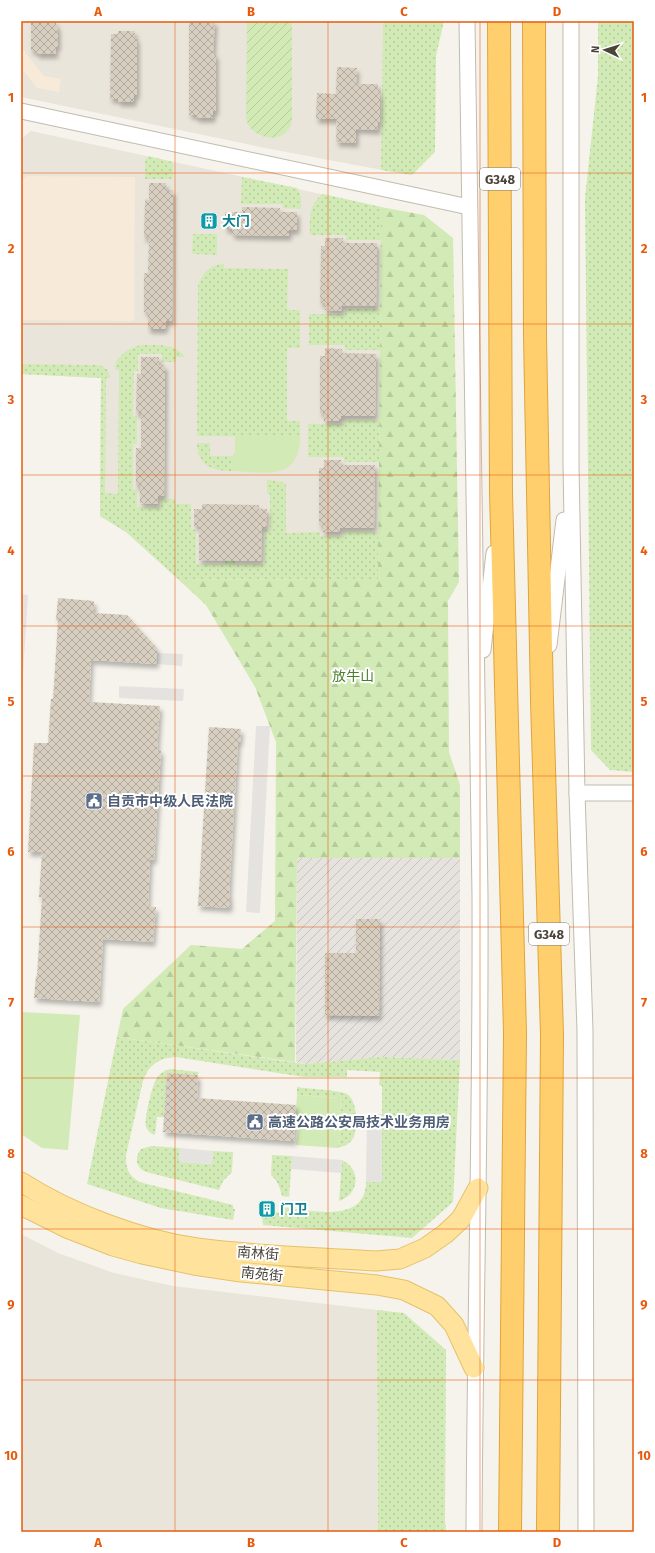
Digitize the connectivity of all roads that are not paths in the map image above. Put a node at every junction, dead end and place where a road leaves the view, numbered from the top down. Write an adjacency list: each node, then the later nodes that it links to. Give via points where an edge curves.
1 (467, 21): 6 (street)
2 (499, 21): 8 (highway, G348)
3 (534, 21): 9 (highway, G348, via 535,336)
4 (571, 21): 7 (street)
5 (21, 111): 6 (street)
6 (469, 207): 10 (street)
7 (571, 465): 9 (street); 11 (street)
8 (501, 492): 10 (street); 18 (highway, G348, via 515,1033)
9 (542, 702): 19 (highway, G348, via 552,1035)
10 (476, 712): 14 (street, via 481,1032)
11 (577, 793): 12 (street); 20 (street, via 585,1031)
12 (634, 793)
13 (21, 1182): 14 (main road, 南林街, via 76,1212 144,1236 196,1247 376,1262 400,1259 425,1248 445,1234 461,1219)
14 (478, 1188): 16 (street)
15 (21, 1205): 16 (main road, 南苑街, via 69,1229 142,1254 241,1272 377,1285 404,1290 437,1306 454,1325)
16 (474, 1368): 17 (street)
17 (474, 1532)
18 (510, 1532)
19 (548, 1532)
20 (586, 1532)

